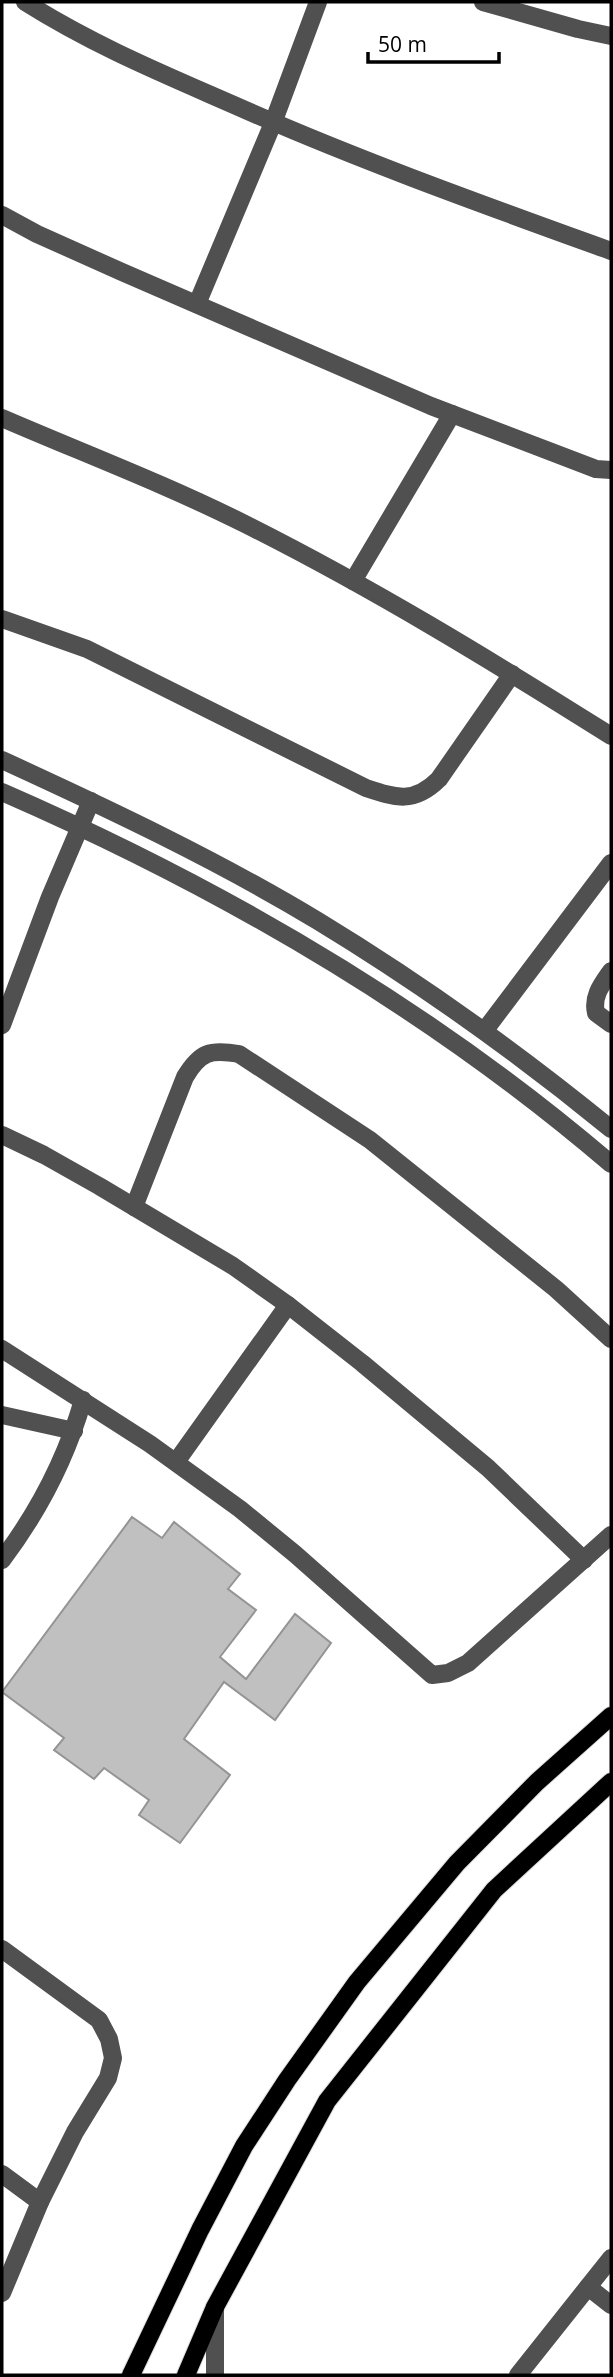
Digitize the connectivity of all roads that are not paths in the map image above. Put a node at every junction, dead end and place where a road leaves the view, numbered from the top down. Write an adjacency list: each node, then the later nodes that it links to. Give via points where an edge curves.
1 (25, 2): 5 (street, via 119,56)
2 (318, 2): 5 (street)
3 (483, 2): 4 (street)
4 (611, 36)
5 (273, 123): 7 (street); 8 (street)
6 (2, 215): 8 (street)
7 (611, 251)
8 (197, 304): 9 (street)
9 (453, 414): 11 (street, via 596,470); 12 (street)
10 (2, 418): 12 (street, via 244,523)
11 (611, 470)
12 (354, 582): 14 (street)
13 (2, 619): 14 (street, via 87,649 394,798 427,791 439,779)
14 (512, 674): 15 (street)
15 (611, 736)
16 (2, 760): 18 (street)
17 (2, 792): 19 (street)
18 (91, 801): 19 (street); 24 (street, via 317,921)
19 (80, 826): 23 (street); 27 (street, via 230,902 383,993 467,1051)
20 (608, 875): 24 (street)
21 (611, 971): 22 (street, via 594,1004 596,1013)
22 (611, 1024)
23 (2, 1025)
24 (485, 1030): 25 (street)
25 (611, 1129)
26 (2, 1135): 28 (street)
27 (611, 1164)
28 (134, 1207): 29 (street); 30 (street, via 195,1061 213,1052 239,1054 370,1140 556,1289)
29 (288, 1305): 35 (street); 38 (street, via 488,1468)
30 (611, 1339)
31 (2, 1349): 32 (street)
32 (83, 1400): 34 (street); 35 (street)
33 (2, 1415): 34 (street)
34 (74, 1431): 37 (street, via 33,1517)
35 (176, 1462): 38 (street, via 295,1554 432,1675 468,1663)
36 (611, 1535): 38 (street)
37 (2, 1560)
38 (584, 1560)
39 (611, 1716): 49 (main road, via 457,1863 357,1982 244,2146)
40 (611, 1782): 48 (main road, via 494,1889 327,2101)
41 (2, 1949): 43 (street, via 99,2021 113,2059 108,2078)
42 (2, 2174): 43 (street)
43 (40, 2202): 46 (street)
44 (611, 2258): 45 (street)
45 (589, 2287): 47 (street); 52 (street)
46 (2, 2293)
47 (611, 2305)
48 (215, 2307): 50 (main road); 51 (street)
49 (131, 2375)
50 (186, 2375)
51 (215, 2375)
52 (518, 2375)

